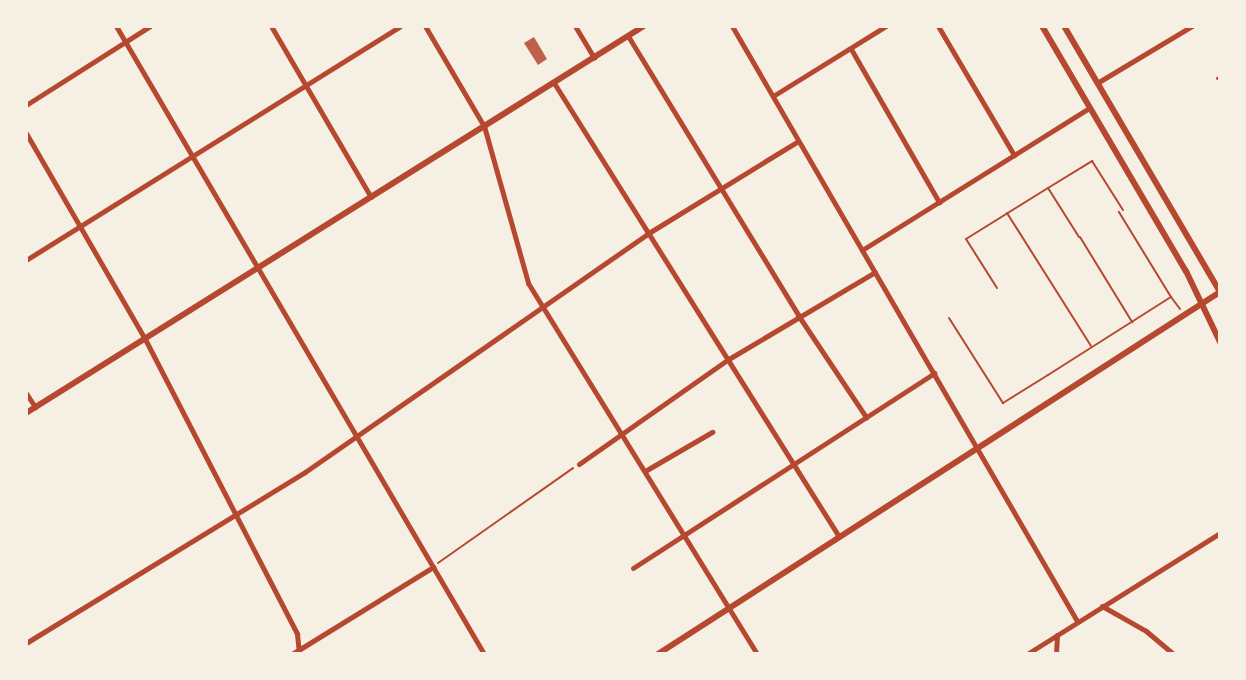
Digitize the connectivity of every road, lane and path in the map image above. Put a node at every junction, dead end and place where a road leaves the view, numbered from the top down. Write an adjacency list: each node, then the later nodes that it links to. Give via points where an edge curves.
1 (116, 26): 15 (street)
2 (150, 26): 15 (street)
3 (271, 26): 20 (street)
4 (400, 26): 20 (street)
5 (425, 26): 24 (street)
6 (575, 26): 17 (street)
7 (644, 26): 14 (street)
8 (732, 26): 21 (street)
9 (886, 26): 16 (street)
10 (938, 26): 27 (street)
11 (1042, 26): 23 (street)
12 (1064, 26): 19 (street)
13 (1192, 26): 19 (street)
14 (628, 36): 17 (street); 30 (street)
15 (125, 43): 22 (street); 28 (street)
16 (850, 49): 21 (street); 32 (street)
17 (594, 58): 18 (street)
18 (554, 83): 24 (street); 37 (street)
19 (1096, 83): 43 (street)
20 (306, 85): 28 (street); 31 (street)
21 (773, 96): 26 (street)
22 (26, 105)
23 (1089, 108): 27 (street); 45 (street)
24 (484, 126): 31 (street); 46 (street, via 505,191 518,256)
25 (26, 133): 36 (street)
26 (798, 141): 30 (street); 38 (street)
27 (1014, 155): 32 (street)
28 (192, 156): 36 (street); 40 (street)
29 (1048, 188): 33 (path, via 1092,161); 35 (path); 50 (path)
30 (721, 189): 37 (street); 48 (street)
31 (372, 197): 40 (street)
32 (939, 202): 38 (street)
33 (1123, 210)
34 (1119, 212): 44 (path)
35 (1007, 213): 42 (path, via 966,238); 53 (path)
36 (81, 225): 39 (street); 51 (street)
37 (647, 234): 46 (street); 54 (street)
38 (862, 250): 41 (street)
39 (26, 260)
40 (258, 268): 51 (street); 62 (street)
41 (875, 272): 48 (street); 55 (street)
42 (997, 288)
43 (1220, 292): 45 (street)
44 (1171, 297): 47 (path); 50 (path)
45 (1202, 300): 47 (street); 52 (street)
46 (541, 307): 60 (street); 62 (street)
47 (1183, 313): 63 (street)
48 (798, 315): 54 (street); 59 (street)
49 (949, 318): 53 (path, via 1002,403)
50 (1132, 322): 53 (path)
51 (145, 338): 57 (street); 67 (street)
52 (1220, 342)
53 (1092, 347)
54 (727, 360): 60 (street); 65 (street)
55 (934, 373): 59 (street); 63 (street)
56 (26, 393): 57 (street)
57 (35, 407): 58 (street)
58 (26, 413)
59 (866, 417): 65 (street)
60 (620, 431): 64 (street); 66 (street)
61 (712, 432): 66 (street)
62 (357, 437): 67 (street); 71 (street)
63 (975, 447): 70 (street); 75 (street)
64 (579, 464): 71 (path)
65 (794, 464): 68 (street); 70 (street)
66 (645, 471): 68 (street)
67 (236, 513): 77 (street); 78 (street, via 297,634)
68 (683, 533): 72 (street); 74 (street)
69 (1220, 533): 73 (street)
70 (838, 535): 74 (street)
71 (433, 567): 78 (street); 80 (street)
72 (634, 568)
73 (1102, 606): 75 (street); 85 (street, via 1146,631)
74 (729, 607): 81 (street); 82 (street)
75 (1077, 621): 76 (street)
76 (1057, 634): 83 (street); 84 (street)
77 (26, 643)
78 (299, 652): 79 (street)
79 (292, 654)
80 (484, 654)
81 (658, 654)
82 (757, 654)
83 (1027, 654)
84 (1056, 654)
85 (1173, 654)

